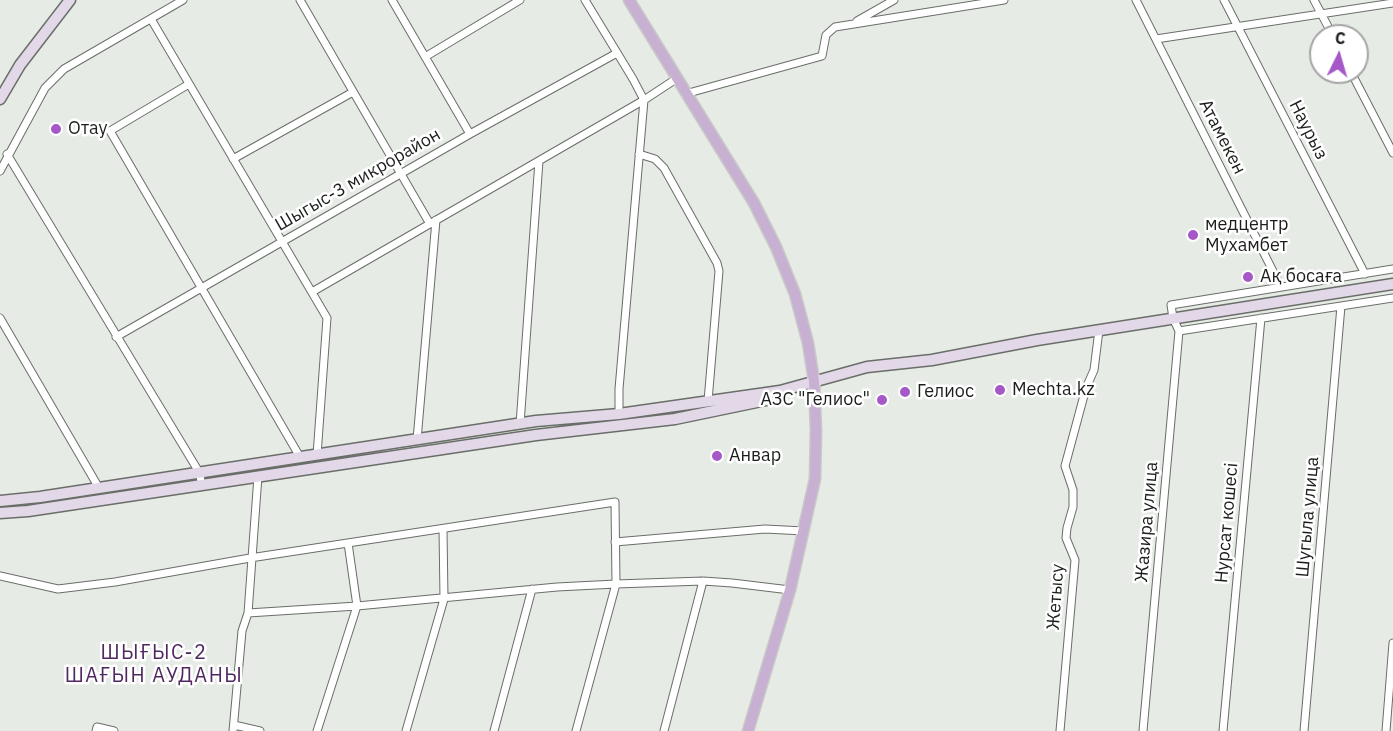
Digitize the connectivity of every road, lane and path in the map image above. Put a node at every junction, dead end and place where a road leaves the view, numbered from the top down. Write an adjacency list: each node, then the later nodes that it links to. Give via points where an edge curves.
1 (61, 0): 27 (main road)
2 (70, 0): 30 (main road, via 20,65)
3 (183, 0): 17 (street)
4 (300, 0): 28 (street)
5 (392, 0): 23 (street)
6 (520, 0): 23 (street)
7 (585, 0): 22 (street)
8 (629, 0): 24 (main road)
9 (894, 0): 18 (street)
10 (1004, 0): 14 (street)
11 (1136, 0): 21 (street, Атамекен)
12 (1224, 0): 20 (street, Наурыз)
13 (1314, 0): 16 (street)
14 (985, 1): 18 (street)
15 (1393, 3): 16 (street)
16 (1321, 14): 19 (street); 20 (street)
17 (151, 19): 25 (street); 34 (street, via 64,69 45,88)
18 (851, 24): 29 (street, via 830,30 822,56)
19 (1326, 24)
20 (1238, 27): 21 (street); 43 (street, Наурыз)
21 (1156, 39): 45 (street, Атамекен)
22 (616, 52): 31 (street); 32 (street, Шыгыс-3 микрорайон)
23 (425, 57): 32 (street)
24 (676, 79): 29 (main road); 31 (street)
25 (189, 84): 36 (street); 46 (street, via 110,131)
26 (1357, 84): 33 (street)
27 (0, 85)
28 (353, 92): 36 (street); 39 (street)
29 (685, 94): 56 (main road, via 754,203 776,247 795,294)
30 (0, 99)
31 (644, 100): 35 (street); 37 (street)
32 (470, 134): 39 (street, Шыгыс-3 микрорайон)
33 (1393, 153)
34 (7, 154): 38 (street); 55 (street)
35 (639, 154): 57 (street, via 655,159 664,168 717,263); 58 (street)
36 (233, 159): 41 (street)
37 (539, 161): 40 (street); 60 (street)
38 (0, 171)
39 (400, 174): 40 (street); 41 (street, Шыгыс-3 микрорайон)
40 (433, 222): 47 (street); 62 (street)
41 (282, 242): 46 (street, Шыгыс-3 микрорайон); 47 (street)
42 (1393, 269): 43 (street)
43 (1365, 274): 45 (street)
44 (1393, 284): 51 (main road)
45 (1281, 287): 51 (street, via 1171,305)
46 (201, 288): 55 (street, Шыгыс-3 микрорайон); 64 (street)
47 (312, 292): 63 (street, via 327,318)
48 (1393, 298): 49 (street)
49 (1341, 306): 52 (street); 98 (street, Шугыла улица)
50 (0, 318): 68 (street)
51 (1173, 318): 53 (main road); 54 (street, Жазира улица)
52 (1261, 318): 54 (street); 97 (street, Нурсат кошесi)
53 (1099, 330): 56 (main road, via 932,360 867,367); 95 (street, Жетысу, via 1094,370 1065,466 1073,507 1066,538 1075,560)
54 (1179, 331): 96 (street, Жазира улица)
55 (116, 337): 65 (street)
56 (814, 385): 57 (main road); 61 (main road, via 675,419); 72 (main road, via 815,479)
57 (708, 401): 58 (main road)
58 (619, 414): 59 (main road)
59 (536, 421): 60 (main road); 61 (main road)
60 (520, 424): 62 (main road)
61 (536, 435): 66 (main road)
62 (417, 440): 63 (main road)
63 (317, 455): 64 (main road)
64 (300, 458): 65 (main road)
65 (199, 472): 67 (street); 68 (main road)
66 (258, 476): 67 (main road); 75 (street)
67 (202, 485): 70 (main road)
68 (99, 488): 69 (main road)
69 (0, 501)
70 (0, 513)
71 (444, 529): 73 (street, via 615,502); 74 (street); 81 (street)
72 (804, 531): 73 (street, via 765,529); 80 (main road)
73 (615, 542): 78 (street)
74 (348, 543): 75 (street); 82 (street)
75 (250, 558): 76 (street, via 58,589); 83 (street)
76 (0, 576)
77 (703, 581): 78 (street); 80 (street); 93 (street)
78 (616, 584): 79 (street); 92 (street)
79 (532, 590): 81 (street); 91 (street)
80 (790, 590): 94 (main road)
81 (444, 599): 82 (street); 90 (street)
82 (357, 606): 83 (street); 89 (street)
83 (248, 613): 85 (street, via 242,631)
84 (1393, 643): 99 (street)
85 (233, 728): 88 (street)
86 (96, 731): 87 (street)
87 (114, 731)
88 (260, 731)
89 (317, 731)
90 (406, 731)
91 (494, 731)
92 (576, 731)
93 (664, 731)
94 (748, 731)
95 (1060, 731)
96 (1143, 731)
97 (1223, 731)
98 (1304, 731)
99 (1386, 731)

